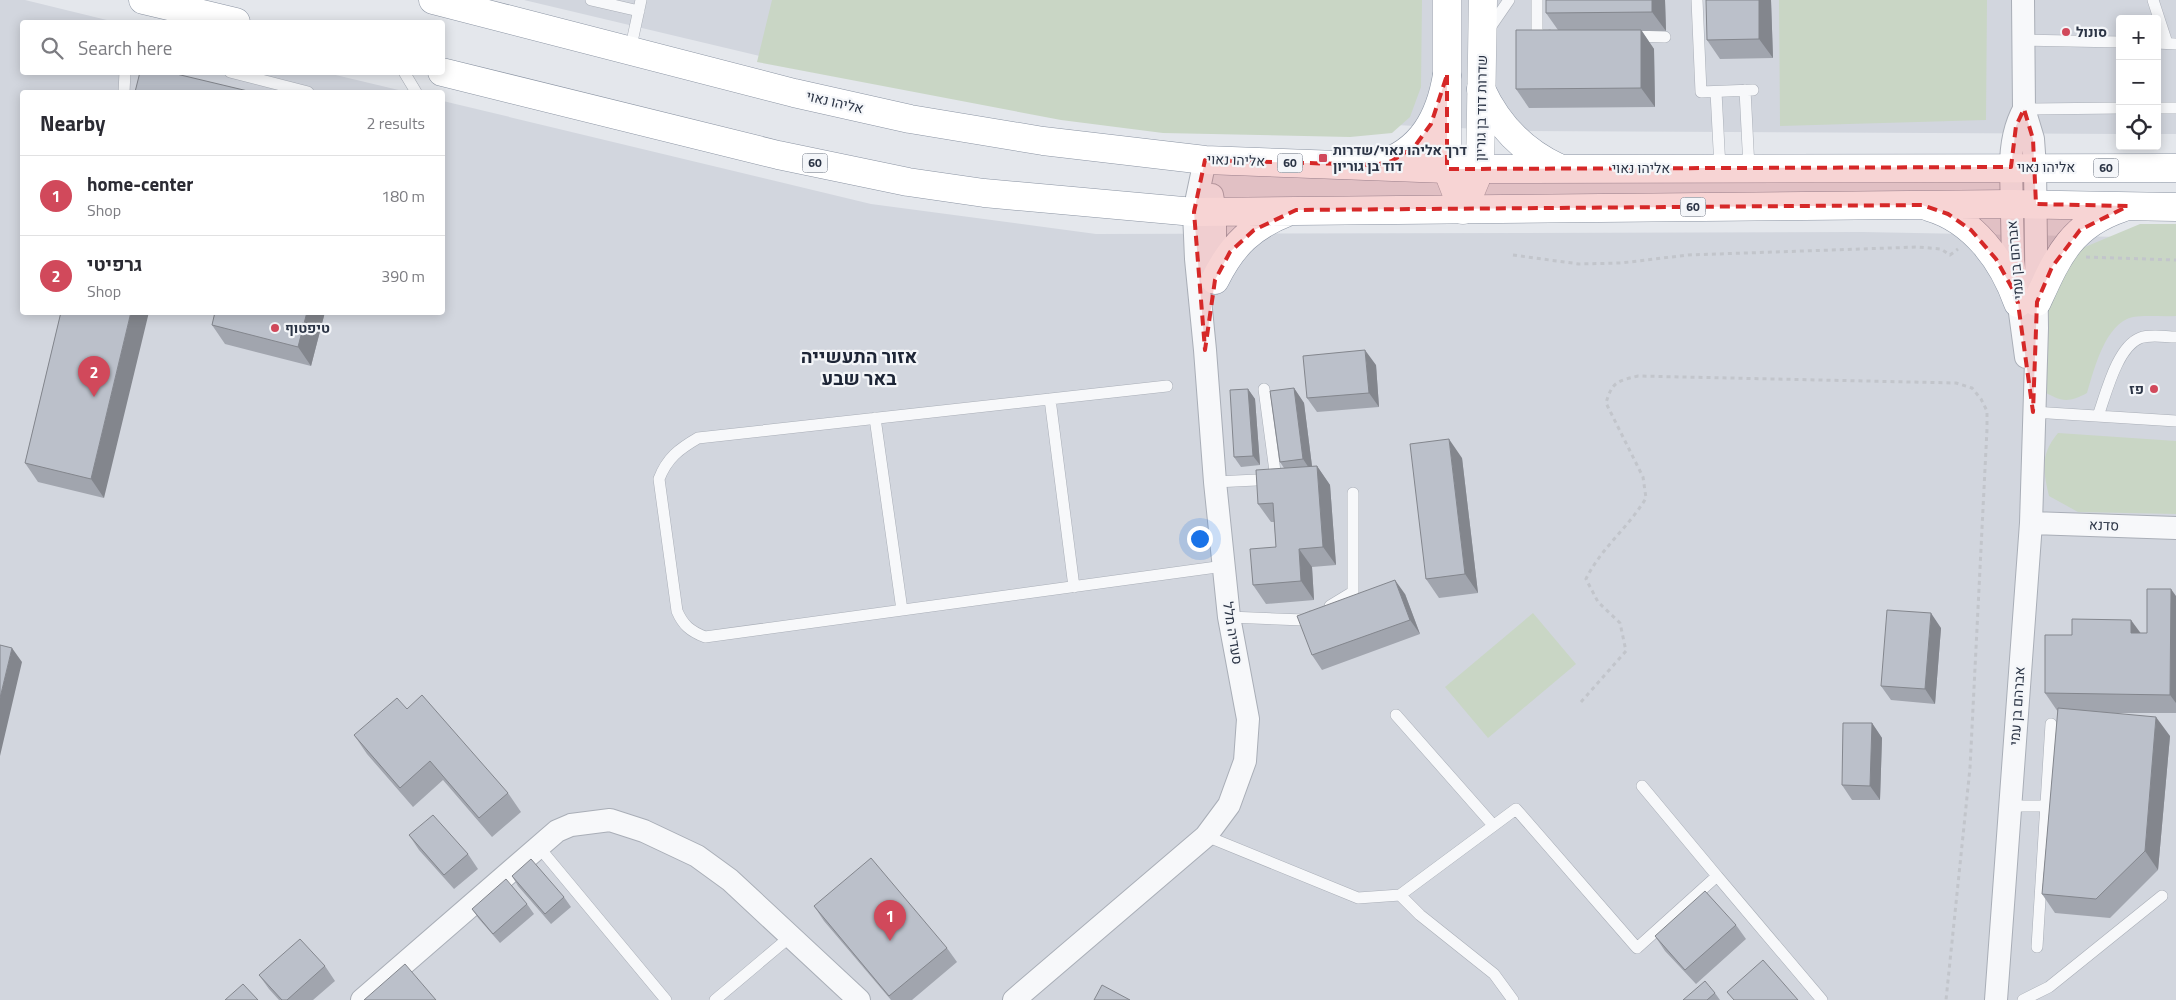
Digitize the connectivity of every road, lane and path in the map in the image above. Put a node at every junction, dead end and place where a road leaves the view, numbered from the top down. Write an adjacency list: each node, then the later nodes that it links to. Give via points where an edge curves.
1 (143, 0): 12 (main road)
2 (433, 0): 20 (main road, אליהו נאוי / 60)
3 (591, 0): 11 (lane)
4 (1447, 0): 25 (main road)
5 (1483, 0): 16 (main road, שדרות דוד בן גוריון)
6 (1508, 0): 16 (lane)
7 (1537, 0): 13 (lane, via 1537,35)
8 (1697, 0): 30 (lane, via 1701,92)
9 (2023, 0): 17 (street, אברהם בן עמי)
10 (2153, 0): 19 (lane)
11 (640, 5): 20 (lane)
12 (228, 20)
13 (1557, 35)
14 (1616, 36): 15 (lane)
15 (1665, 37)
16 (1482, 39): 26 (main road, שדרות דוד בן גוריון)
17 (2023, 40): 18 (lane); 31 (street, אברהם בן עמי)
18 (2116, 42)
19 (2167, 43)
20 (630, 51): 35 (main road, אליהו נאוי / 60, via 910,119)
21 (445, 73): 50 (main road, 60, via 778,155 908,182 984,193)
22 (125, 75): 27 (lane)
23 (242, 75): 28 (lane)
24 (406, 75): 29 (lane)
25 (1447, 75): 36 (main road, via 1441,103 1425,134 1404,155); 41 (main road)
26 (1481, 89): 42 (main road, שדרות דוד בן גוריון); 43 (main road, via 1490,108 1513,136 1533,153)
27 (124, 90)
28 (300, 90)
29 (415, 90)
30 (1716, 92): 38 (lane); 39 (lane, via 1749,90)
31 (2024, 108): 32 (lane); 37 (street, אברהם בן עמי, via 2033,139)
32 (2116, 108)
33 (2161, 108): 34 (lane)
34 (2176, 108)
35 (1205, 160): 36 (main road, אליהו נאוי / 60); 50 (street, סעדיה מלל)
36 (1375, 166): 41 (main road, אליהו נאוי / 60)
37 (2023, 167): 39 (main road, אליהו נאוי / 60); 40 (main road, אליהו נאוי / 60); 44 (street, אברהם בן עמי)
38 (1720, 168): 39 (main road, אליהו נאוי / 60); 43 (main road, אליהו נאוי / 60)
39 (1749, 168)
40 (2176, 168)
41 (1447, 169): 42 (main road, אליהו נאוי / 60); 49 (main road)
42 (1480, 169): 43 (main road, אליהו נאוי / 60); 49 (main road, שדרות דוד בן גוריון)
43 (1561, 169)
44 (2024, 204): 45 (main road, 60); 46 (main road, 60); 56 (street, אברהם בן עמי, via 2013,261)
45 (1922, 205): 49 (main road, 60); 51 (main road, via 1948,214)
46 (2128, 206): 47 (main road, 60); 52 (main road, via 2091,222 2070,239)
47 (2176, 207)
48 (1296, 210): 49 (main road, 60); 50 (main road, 60); 55 (main road, via 1268,221 1241,240 1230,252)
49 (1463, 210)
50 (1204, 212): 55 (street, סעדיה מלל); 58 (street, סעדיה מלל, via 1196,259)
51 (1977, 237): 53 (path, via 1950,254 1941,249 1918,247 1688,255 1596,264); 56 (main road)
52 (2061, 252): 54 (path, via 2093,258); 56 (main road)
53 (1513, 255)
54 (2176, 260)
55 (1215, 280): 58 (street, סעדיה מלל)
56 (2028, 303): 62 (street, אברהם בן עמי)
57 (2176, 337): 63 (lane, via 2143,337 2132,342 2119,360)
58 (1205, 350): 66 (street, סעדיה מלל)
59 (1167, 386): 61 (lane)
60 (1264, 389): 66 (lane, via 1276,479)
61 (1050, 399): 64 (lane); 71 (lane)
62 (2033, 412): 63 (lane); 68 (street, אברהם בן עמי)
63 (2098, 416): 65 (lane)
64 (875, 418): 72 (lane); 72 (lane, via 698,438 677,450 664,465 659,479 675,601 682,622 692,632 705,637)
65 (2176, 421)
66 (1215, 482): 70 (street, סעדיה מלל)
67 (1354, 493): 73 (lane, via 1353,592 1304,620)
68 (2031, 523): 69 (street, סדנא); 78 (street, אברהם בן עמי)
69 (2176, 528)
70 (1224, 566): 71 (lane); 73 (street, סעדיה מלל)
71 (1074, 586): 72 (lane)
72 (902, 610)
73 (1229, 617): 81 (street, סעדיה מלל, via 1248,719 1245,761 1229,805)
74 (1581, 702): 95 (path, via 1626,651 1620,623 1598,602 1586,579 1594,562 1636,515 1646,498 1643,477 1606,403 1610,388 1620,380 1638,376 1956,383 1972,388 1987,411 1987,429 1970,768)
75 (1396, 715): 80 (lane)
76 (2051, 724): 79 (lane)
77 (1642, 786): 83 (lane)
78 (2009, 806): 79 (lane); 96 (street, אברהם בן עמי)
79 (2046, 806): 87 (lane)
80 (1493, 826): 83 (lane, via 1516,809 1636,948); 84 (lane)
81 (1206, 836): 84 (lane, via 1358,898); 92 (street, סעדיה מלל)
82 (538, 846): 86 (street, via 556,831 571,825 610,820 644,831 697,856 730,880); 88 (street); 89 (lane)
83 (1717, 876): 94 (lane)
84 (1400, 895): 93 (lane, via 1494,974)
85 (2162, 896): 97 (lane, via 2049,987)
86 (790, 936): 90 (lane); 91 (street)
87 (2038, 947)
88 (362, 1000)
89 (666, 1000)
90 (715, 1000)
91 (859, 1000)
92 (1014, 1000)
93 (1513, 1000)
94 (1822, 1000)
95 (1946, 1000)
96 (1996, 1000)
97 (2024, 1000)

